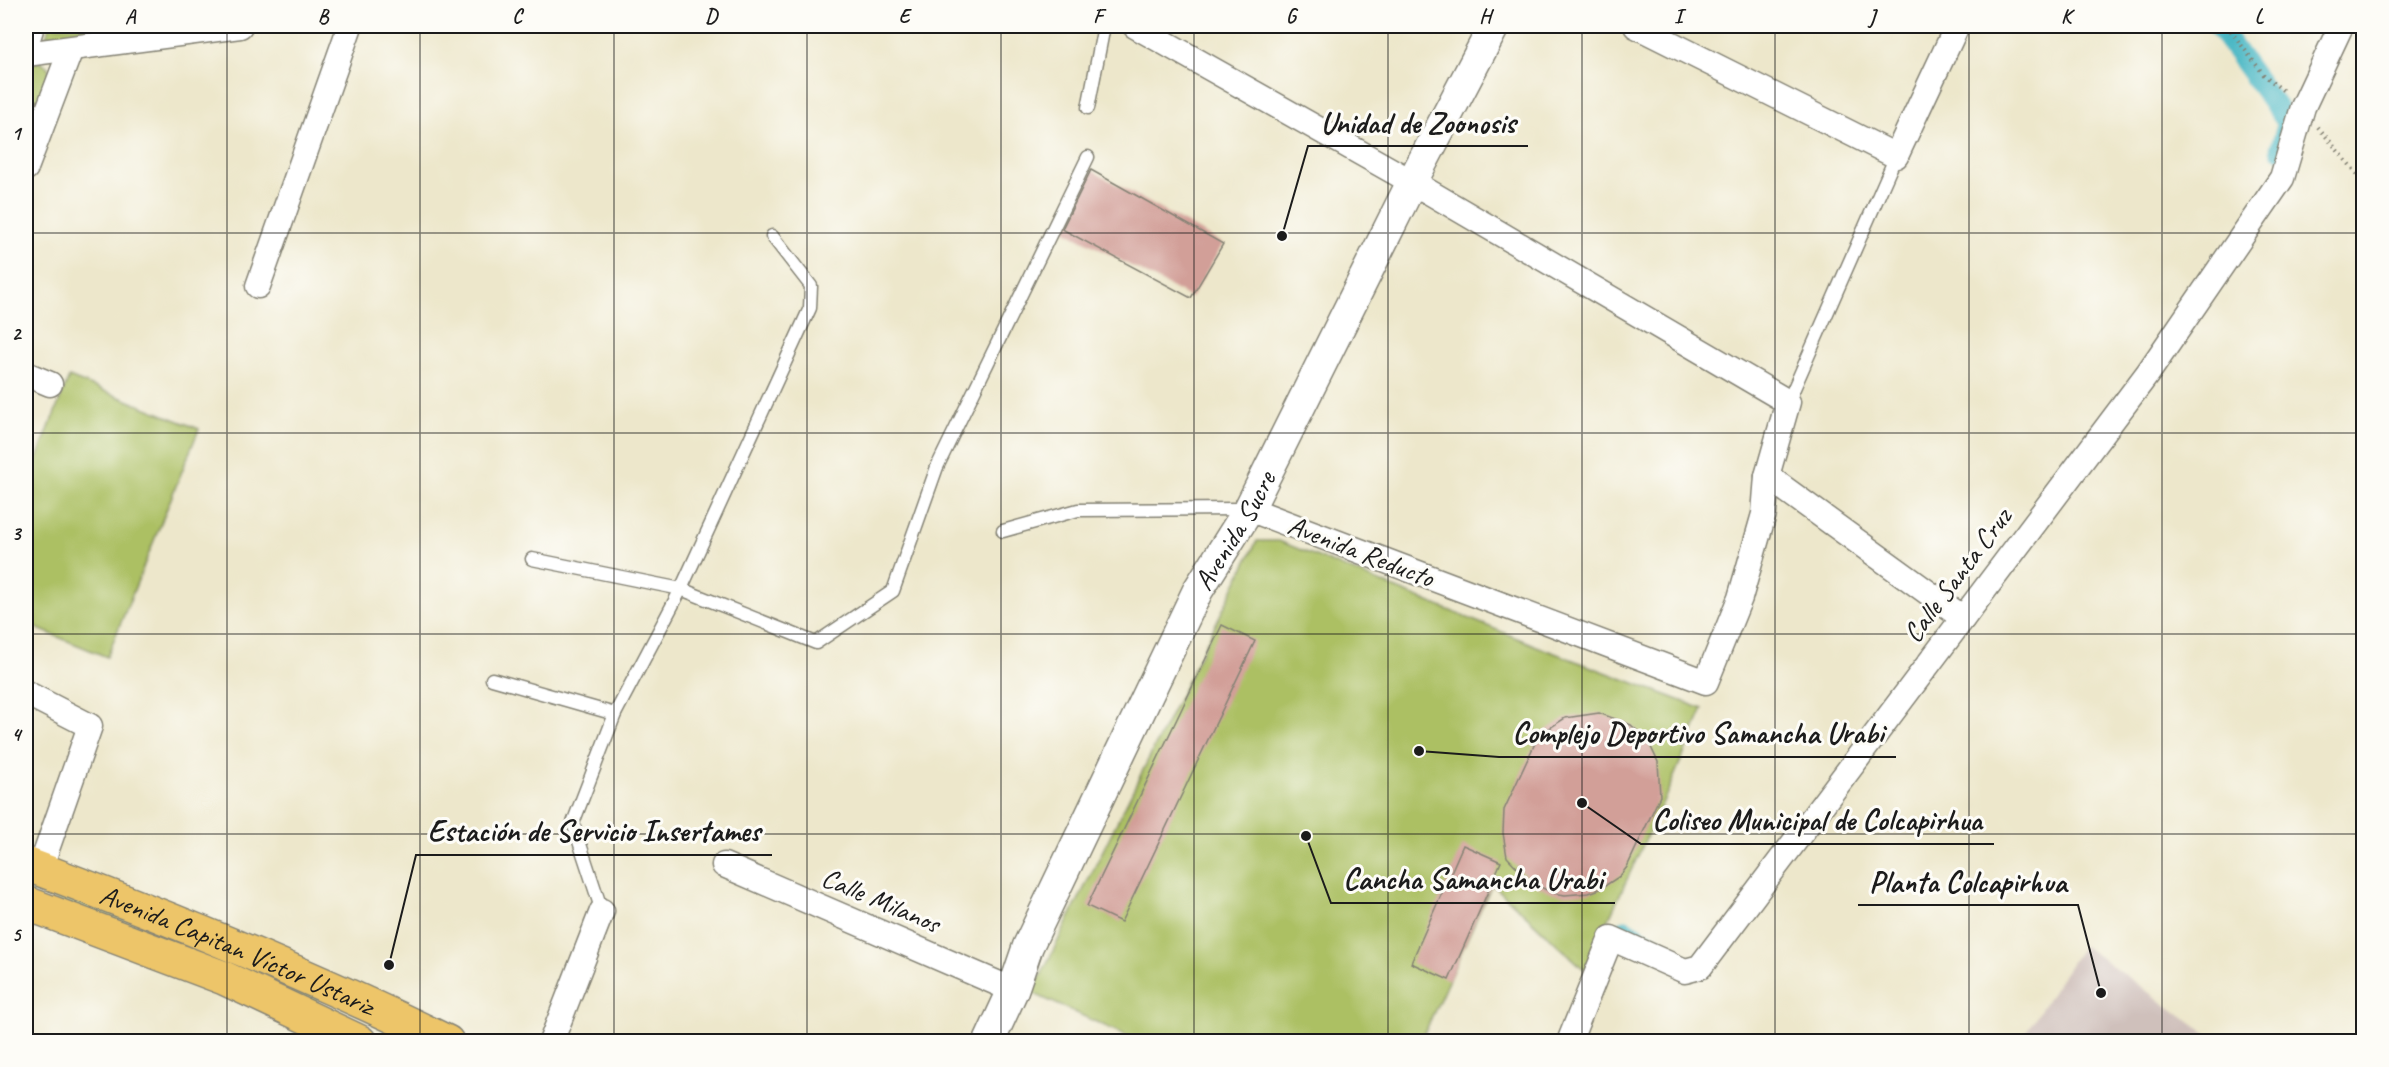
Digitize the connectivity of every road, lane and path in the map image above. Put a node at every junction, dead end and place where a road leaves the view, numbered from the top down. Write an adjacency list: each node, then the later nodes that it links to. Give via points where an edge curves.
1 (32, 26): 11 (street)
2 (240, 26): 10 (street)
3 (350, 26): 20 (street)
4 (1104, 26): 14 (lane)
5 (1135, 26): 18 (street)
6 (1494, 26): 18 (street, Avenida Sucre)
7 (1636, 26): 15 (street)
8 (1957, 26): 15 (street)
9 (2341, 26): 29 (street, Calle Santa Cruz, via 2303,107 2282,178 2148,373)
10 (191, 27): 12 (street)
11 (26, 45)
12 (71, 49): 13 (street); 17 (street)
13 (26, 54)
14 (1088, 108)
15 (1896, 156): 23 (lane)
16 (1088, 157): 28 (lane, via 937,468 893,591 816,643)
17 (26, 166)
18 (1412, 182): 23 (street); 25 (street, Avenida Sucre)
19 (772, 236): 28 (lane, via 811,286 810,308)
20 (258, 286)
21 (26, 374): 22 (street)
22 (50, 384)
23 (1788, 402): 24 (street)
24 (1767, 476): 25 (street, Avenida Reducto, via 1764,514 1740,598 1706,682); 29 (street)
25 (1249, 509): 26 (lane, Avenida Reducto, via 1078,510); 37 (street, Avenida Sucre, via 1197,590 1028,946)
26 (1003, 531)
27 (532, 559): 28 (lane)
28 (681, 589): 32 (lane)
29 (1963, 618): 43 (street, Calle Santa Cruz, via 1700,967 1685,971 1611,938)
30 (492, 679): 32 (lane)
31 (26, 693): 34 (street, via 90,726)
32 (615, 714): 36 (lane, via 573,824)
33 (724, 865): 37 (street, Calle Milanos)
34 (33, 866): 38 (main road, Avenida Capitan Víctor Ustariz)
35 (26, 903): 39 (main road, Avenida Capitan Víctor Ustariz, via 225,978)
36 (602, 911): 41 (street)
37 (1013, 990): 42 (street, Avenida Sucre)
38 (370, 1005): 39 (main road); 40 (main road, Avenida Capitan Víctor Ustariz)
39 (354, 1040)
40 (447, 1041)
41 (551, 1041)
42 (989, 1041)
43 (1569, 1041)

